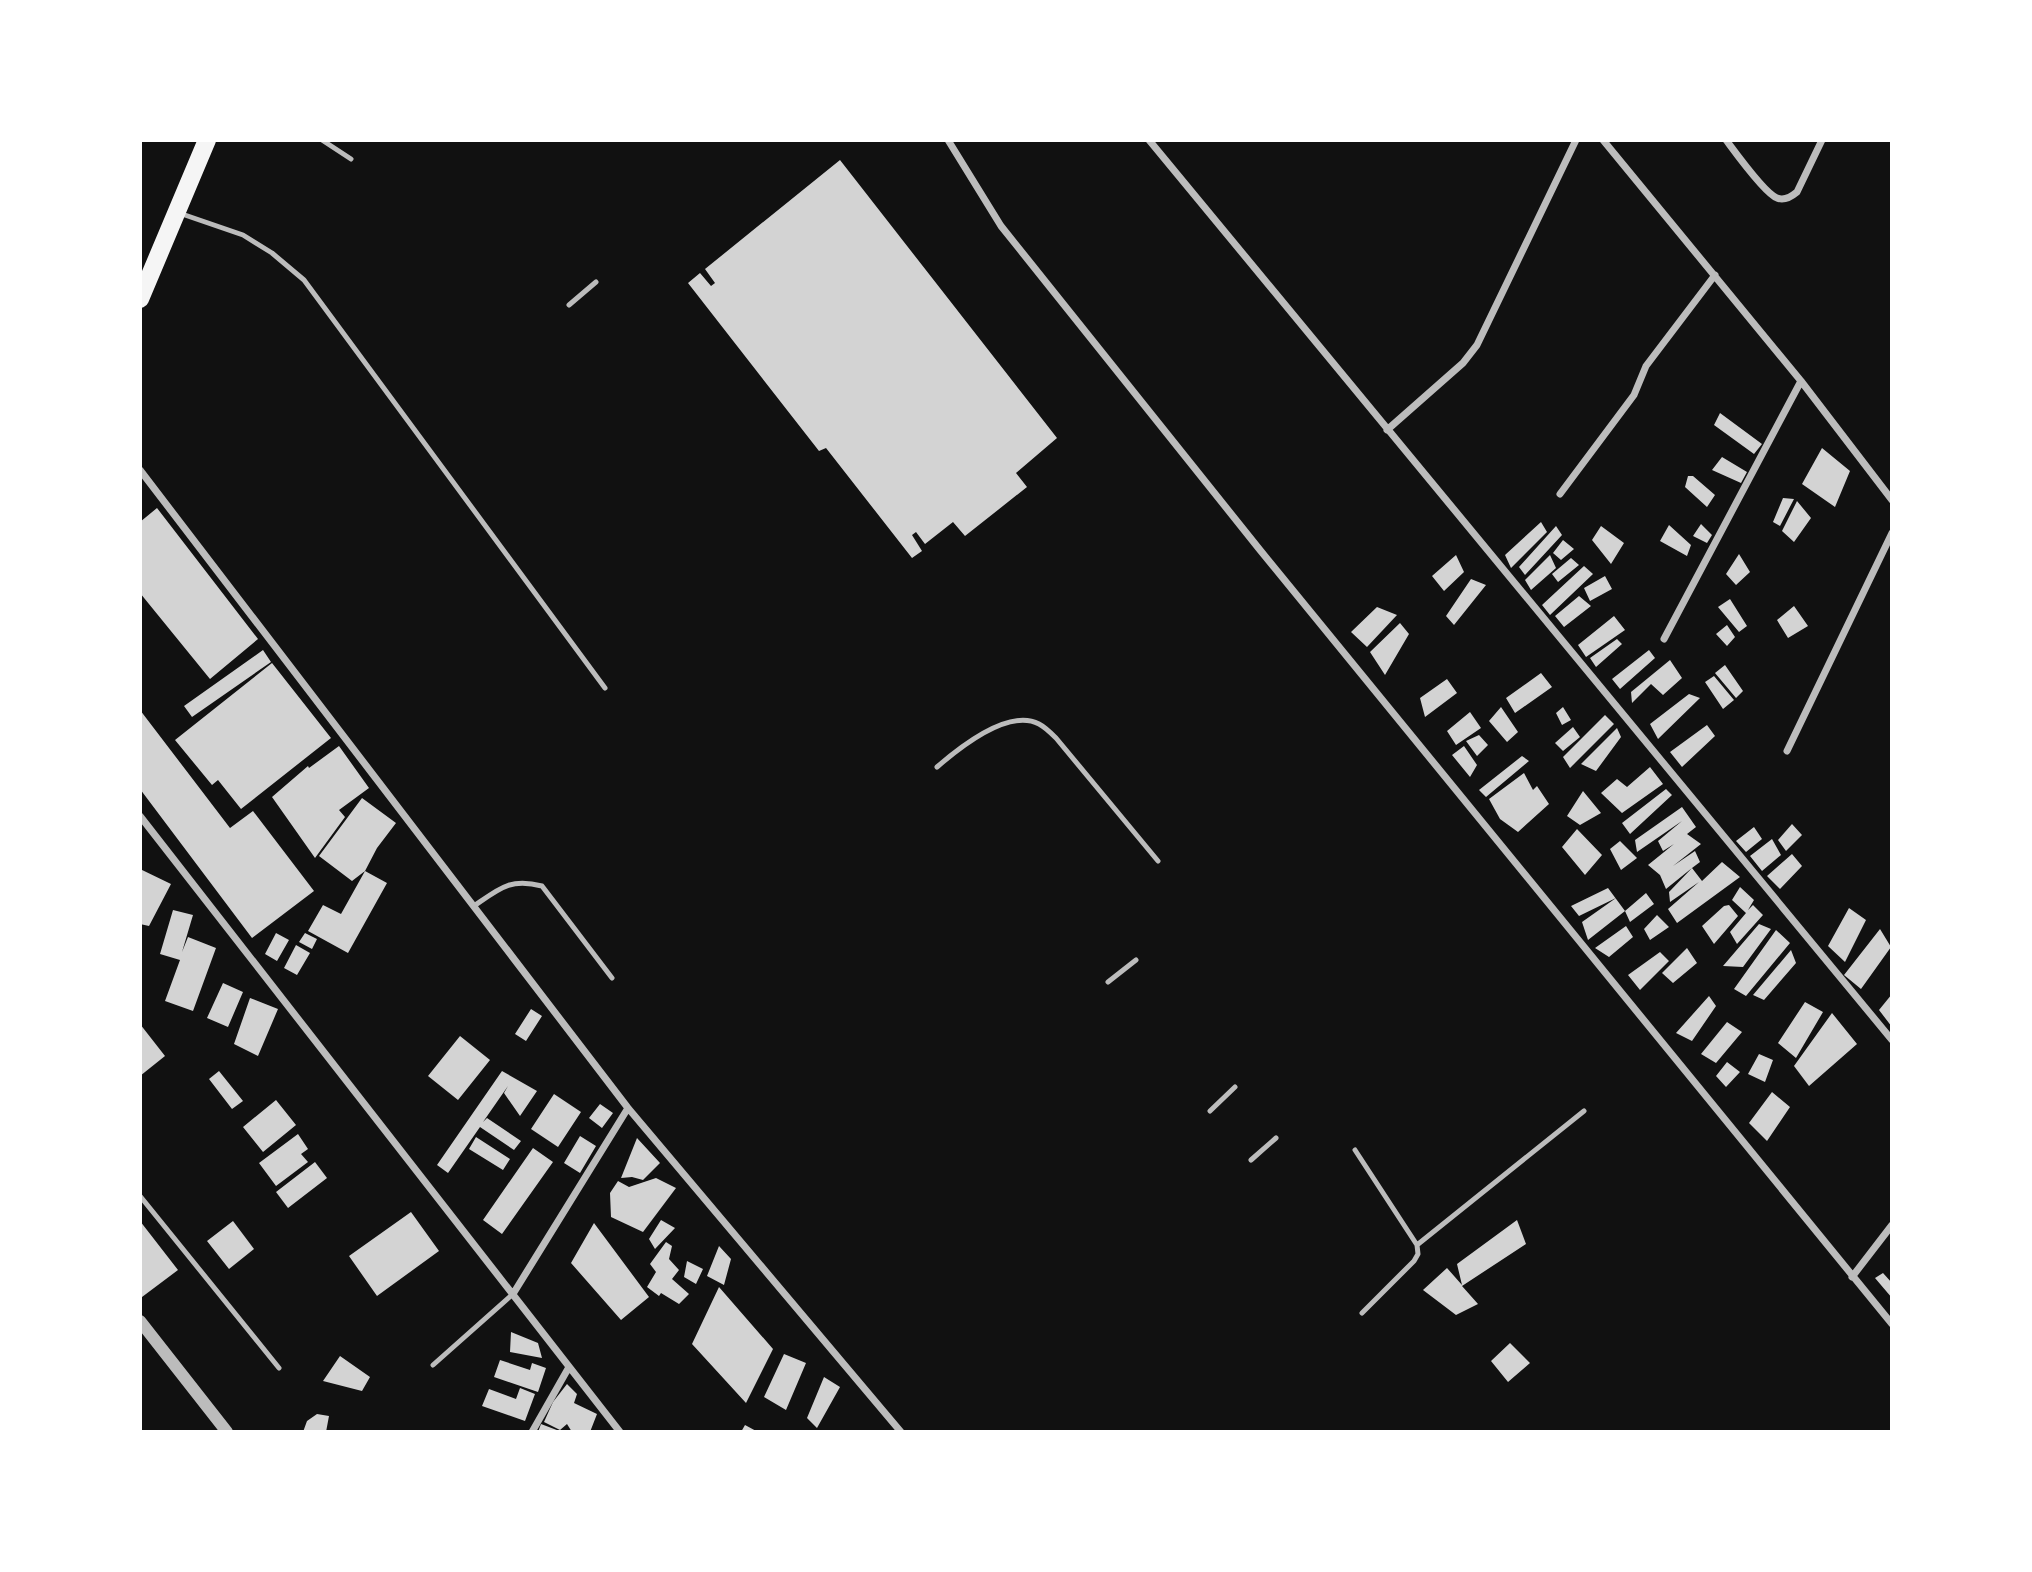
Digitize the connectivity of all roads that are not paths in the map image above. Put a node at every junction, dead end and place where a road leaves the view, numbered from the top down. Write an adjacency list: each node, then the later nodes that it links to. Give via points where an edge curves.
1 (206, 140): 10 (highway)
2 (322, 140): 9 (lane)
3 (948, 140): 42 (street, via 1001,226)
4 (1149, 140): 16 (street)
5 (1576, 140): 16 (street, via 1477,345)
6 (1603, 140): 11 (street)
7 (1726, 140): 8 (street, via 1773,197 1781,200 1797,192)
8 (1822, 140)
9 (351, 159)
10 (176, 212): 13 (highway); 22 (lane, via 243,235 304,280)
11 (1715, 275): 15 (street); 18 (street, via 1646,366 1629,404)
12 (596, 282): 14 (lane)
13 (140, 299)
14 (569, 306)
15 (1801, 381): 19 (street); 21 (street)
16 (1387, 430): 31 (street)
17 (140, 470): 27 (street)
18 (1560, 494)
19 (1892, 500)
20 (1892, 533): 23 (street)
21 (1664, 639)
22 (605, 688)
23 (1787, 751)
24 (937, 767): 26 (lane, via 968,741 1015,720 1037,723 1056,737)
25 (140, 816): 43 (street)
26 (1158, 861)
27 (474, 906): 29 (lane, via 505,886 524,881 542,887); 33 (street)
28 (1136, 960): 30 (lane)
29 (612, 978)
30 (1108, 982)
31 (1892, 1040)
32 (1236, 1087): 34 (lane)
33 (628, 1108): 43 (street); 53 (street)
34 (1210, 1111)
35 (1584, 1111): 41 (lane)
36 (1276, 1138): 38 (lane)
37 (1355, 1150): 41 (lane)
38 (1251, 1160)
39 (140, 1195): 49 (lane)
40 (1892, 1225): 42 (street)
41 (1417, 1245): 44 (lane, via 1415,1261)
42 (1852, 1277): 46 (street)
43 (513, 1294): 47 (lane); 48 (street)
44 (1362, 1313)
45 (140, 1321): 50 (street)
46 (1892, 1324)
47 (433, 1365)
48 (569, 1367): 51 (street); 52 (street)
49 (279, 1368)
50 (227, 1432)
51 (532, 1432)
52 (620, 1432)
53 (901, 1432)

